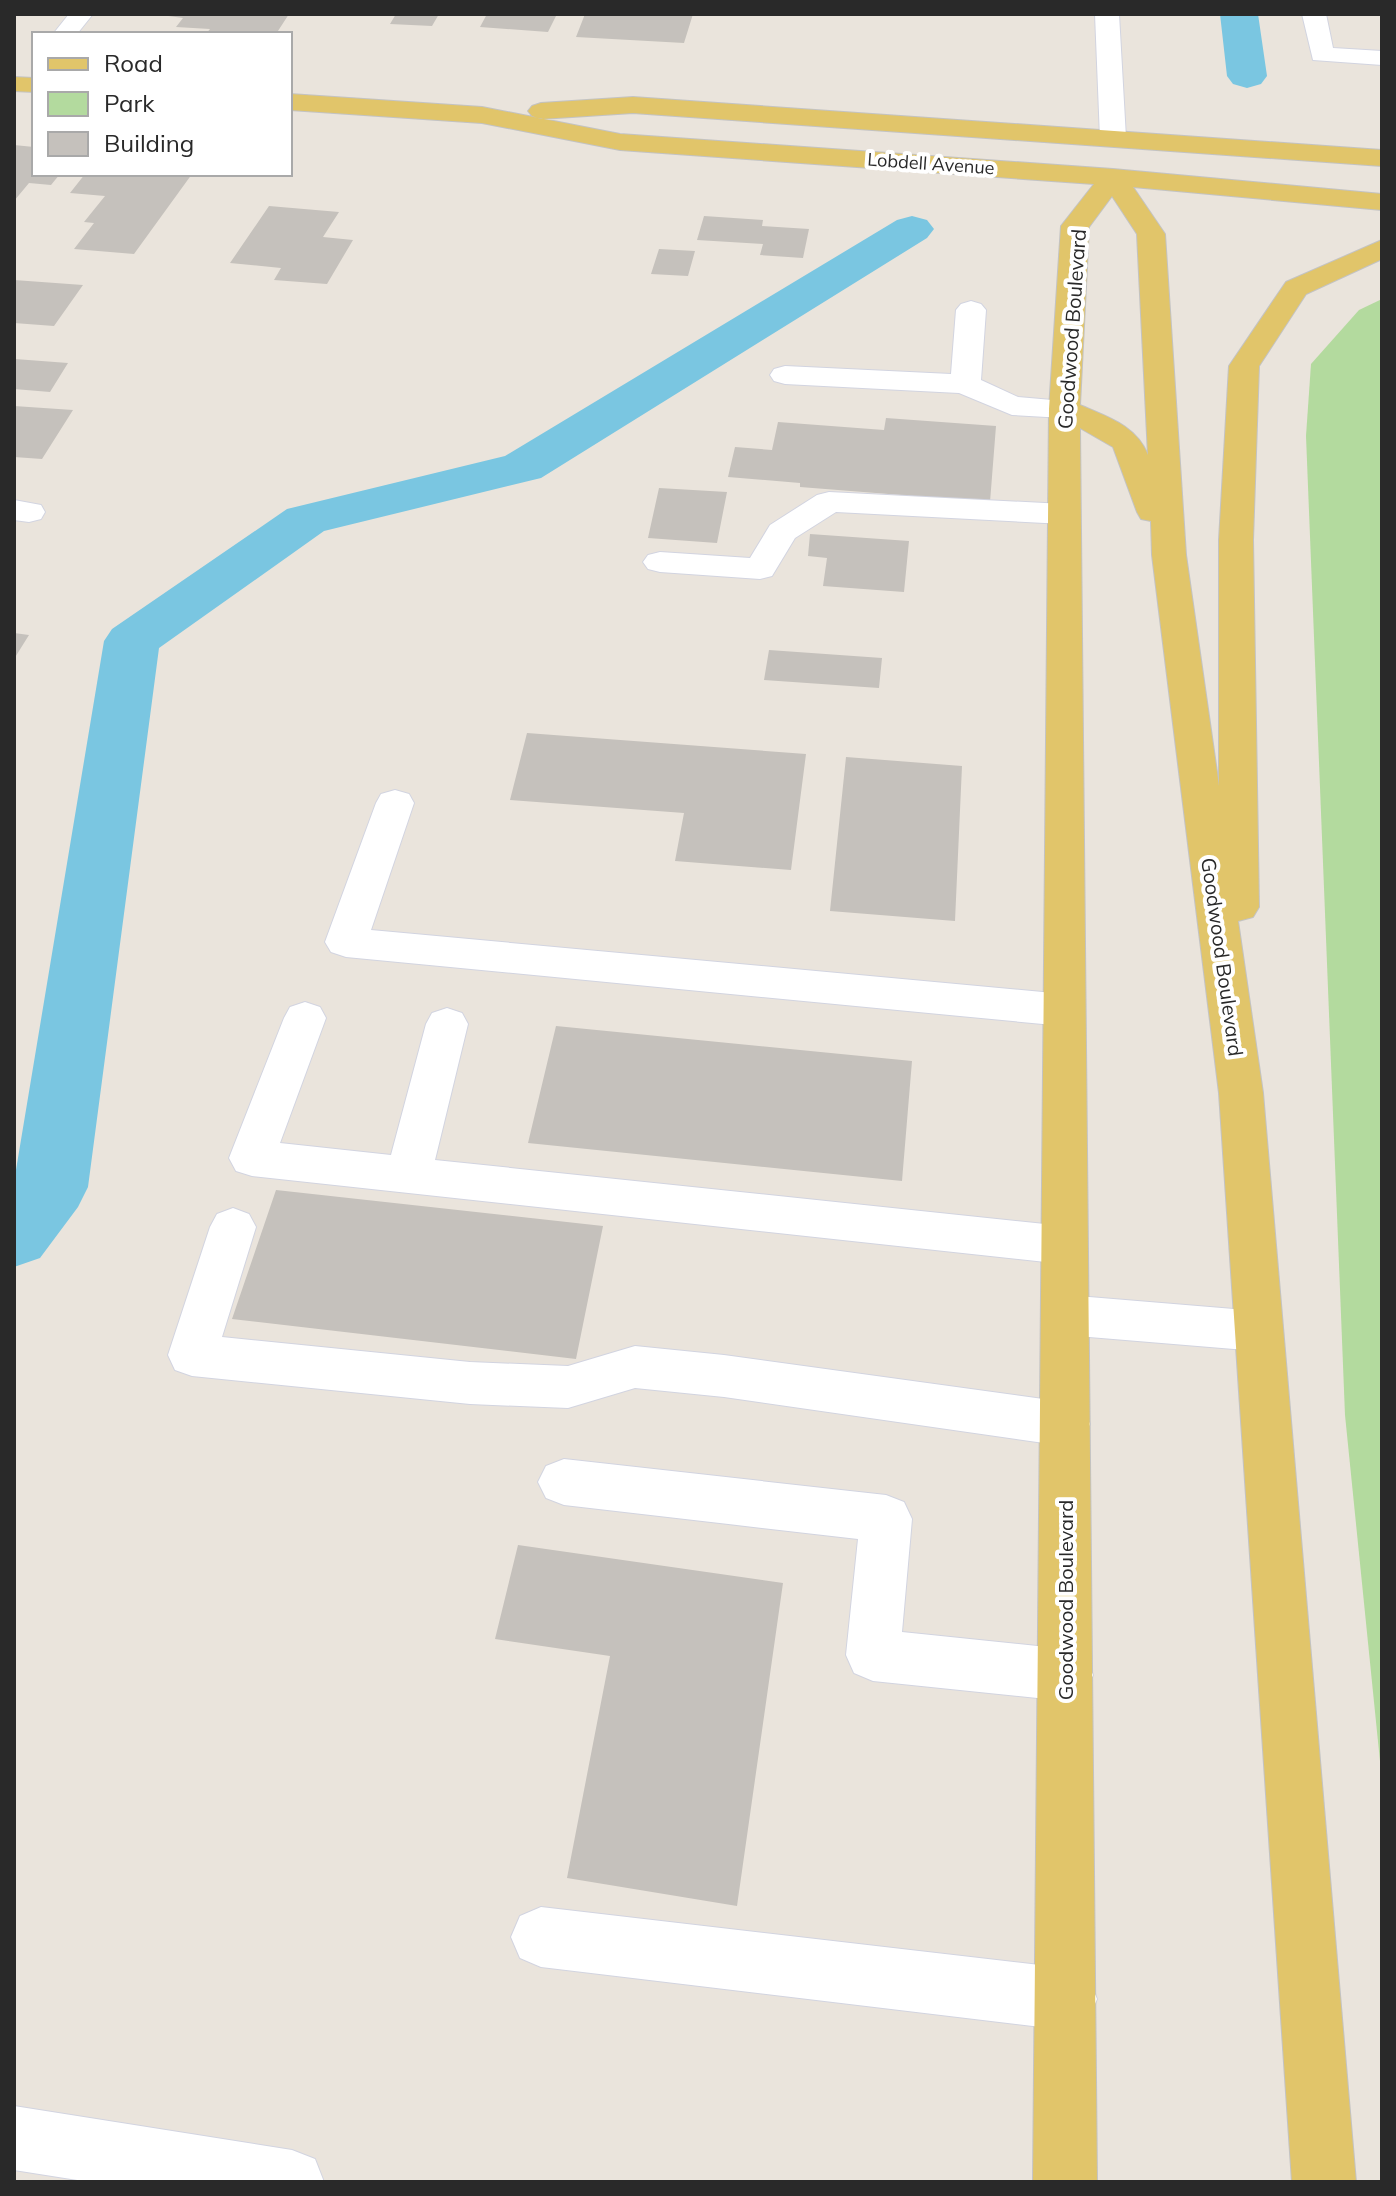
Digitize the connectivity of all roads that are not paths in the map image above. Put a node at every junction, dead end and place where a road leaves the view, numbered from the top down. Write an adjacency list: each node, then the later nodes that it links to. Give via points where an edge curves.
1 (81, 14): 4 (street)
2 (1107, 14): 8 (street)
3 (1314, 14): 5 (street, via 1322,55)
4 (67, 32)
5 (1382, 58)
6 (292, 102): 7 (main road, Lobdell Avenue)
7 (482, 115): 8 (main road, Lobdell Avenue, via 620,142); 8 (main road, Lobdell Avenue, via 633,105)
8 (1113, 158): 9 (main road, Lobdell Avenue); 10 (main road, Lobdell Avenue); 15 (main road, Goodwood Boulevard, via 1075,226); 17 (main road, Goodwood Boulevard, via 1151,234)
9 (1382, 158)
10 (1382, 202)
11 (1382, 248): 23 (main road, via 1296,288 1244,366 1236,540)
12 (971, 310): 14 (street)
13 (785, 375): 14 (street)
14 (965, 384): 15 (street, via 1012,406)
15 (1064, 409): 16 (main road, Goodwood Boulevard); 17 (main road, via 1127,443)
16 (1064, 514): 18 (street, via 829,502 782,532 760,569); 20 (main road, Goodwood Boulevard)
17 (1169, 555): 23 (main road, Goodwood Boulevard)
18 (660, 562)
19 (395, 803): 20 (street, via 346,942)
20 (1064, 1010): 26 (main road, Goodwood Boulevard)
21 (305, 1018): 24 (street, via 252,1158)
22 (447, 1024): 24 (street)
23 (1241, 1093): 28 (main road, Goodwood Boulevard)
24 (409, 1175): 26 (street)
25 (233, 1227): 29 (street, via 192,1355 470,1383 568,1387 635,1367)
26 (1064, 1245): 27 (main road, Goodwood Boulevard)
27 (1065, 1315): 28 (street); 29 (main road, Goodwood Boulevard)
28 (1258, 1331): 37 (main road, Goodwood Boulevard)
29 (1065, 1424): 31 (main road, Goodwood Boulevard)
30 (564, 1482): 31 (street, via 886,1519 873,1655)
31 (1066, 1675): 33 (main road, Goodwood Boulevard)
32 (541, 1937): 33 (street)
33 (1066, 1999): 36 (main road, Goodwood Boulevard)
34 (14, 2138): 35 (street)
35 (292, 2182)
36 (1065, 2182)
37 (1324, 2182)

